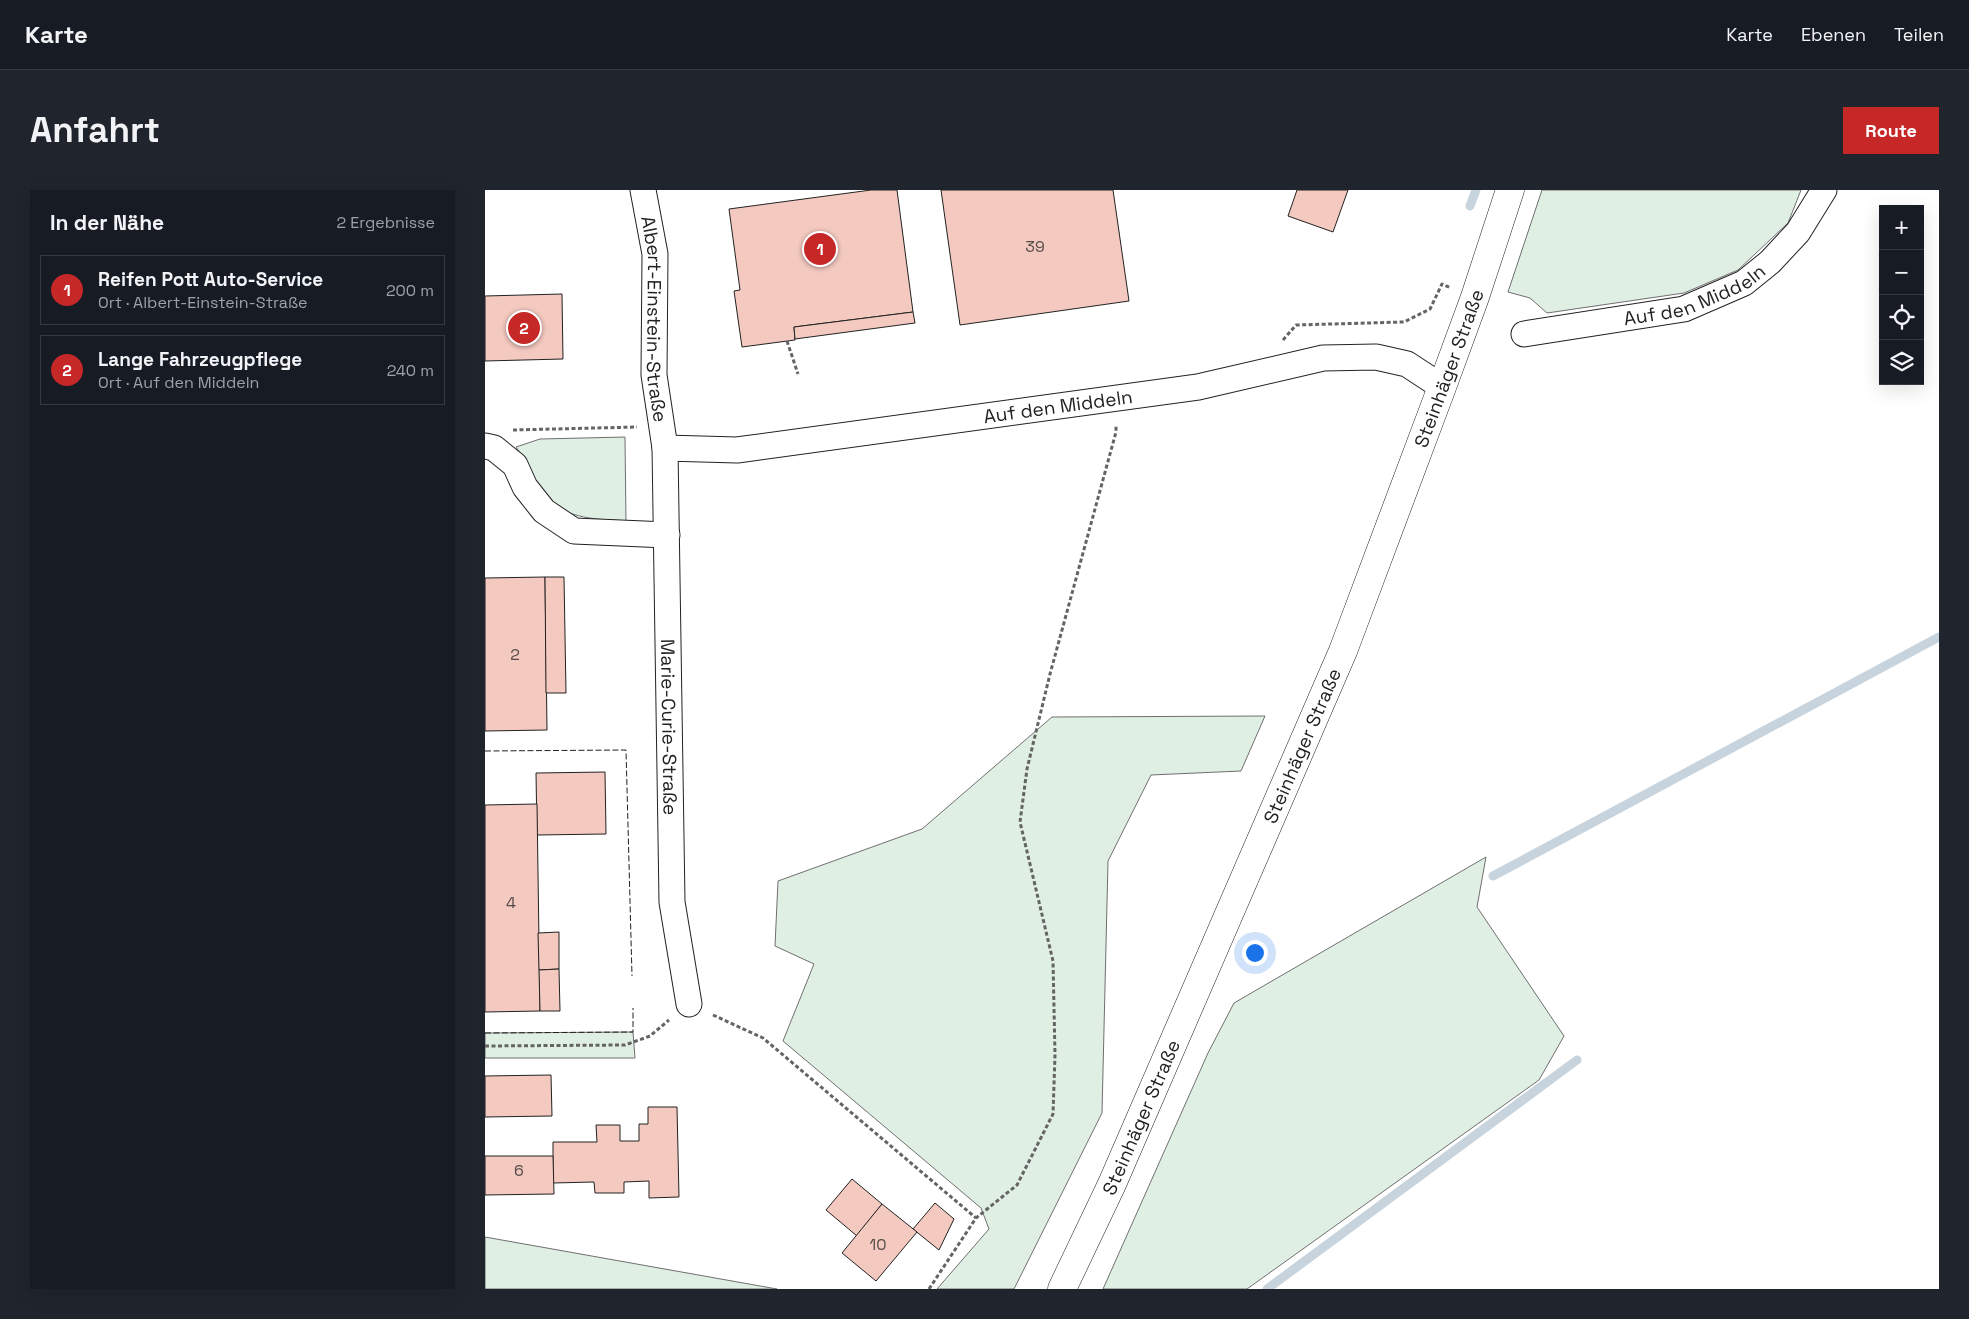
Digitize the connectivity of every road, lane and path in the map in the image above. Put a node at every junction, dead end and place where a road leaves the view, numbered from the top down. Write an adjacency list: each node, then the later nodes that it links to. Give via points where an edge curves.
1 (643, 190): 12 (street, Albert-Einstein-Straße, via 655,254 654,375)
2 (1510, 190): 4 (main road, Steinhäger Straße)
3 (1824, 190): 5 (street, Auf den Middeln, via 1798,232 1770,262 1744,283 1684,309)
4 (1475, 297): 8 (path, via 1442,284 1430,309 1404,322 1296,325); 9 (main road, Steinhäger Straße)
5 (1524, 334)
6 (787, 341): 7 (path)
7 (798, 374)
8 (1250, 375): 9 (street, Auf den Middeln, via 1323,358 1376,356 1407,364); 12 (street, Auf den Middeln, via 1197,387 737,450)
9 (1442, 388): 19 (main road, Steinhäger Straße, via 1339,660 1113,1184)
10 (505, 430): 12 (path)
11 (1116, 432): 17 (path, via 1050,674 1027,769 1020,822 1053,962 1053,1114 1017,1185)
12 (663, 437): 14 (street, Marie-Curie-Straße)
13 (485, 446): 14 (street, via 494,448 515,465 525,487 544,511 574,531)
14 (667, 535): 15 (street, Marie-Curie-Straße, via 672,902)
15 (689, 1004): 16 (path, via 650,1036 625,1045); 17 (path, via 763,1038)
16 (485, 1046)
17 (976, 1218): 18 (path)
18 (929, 1289)
19 (1063, 1289)

